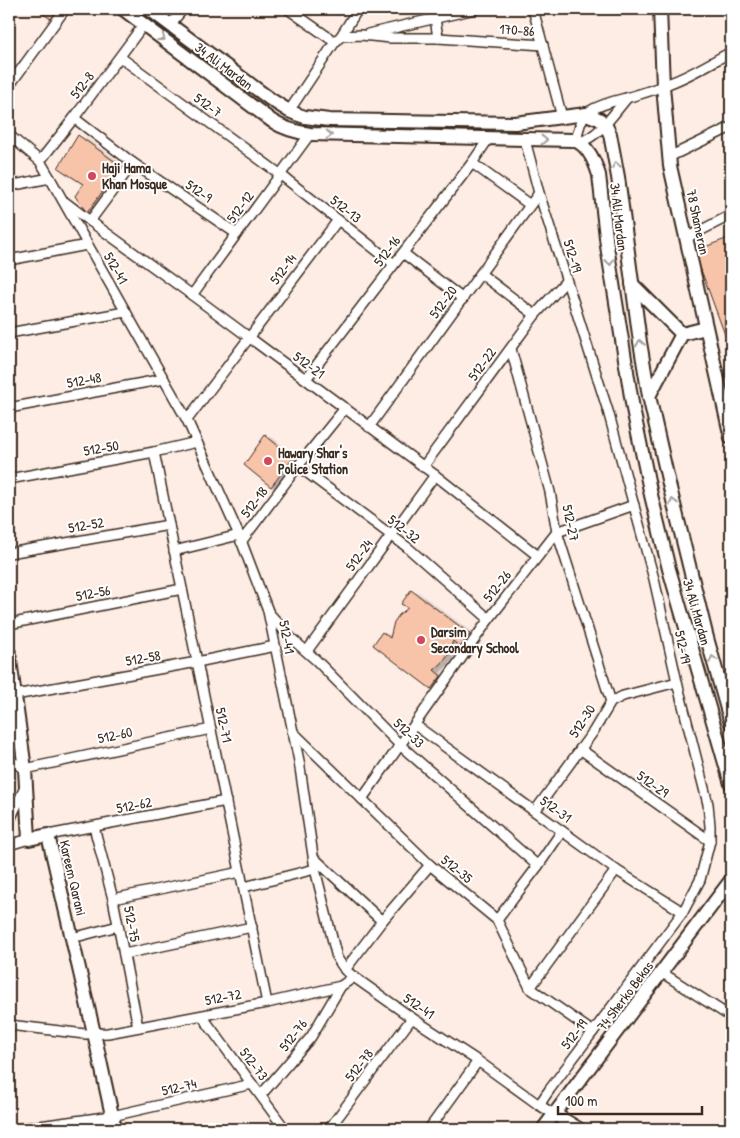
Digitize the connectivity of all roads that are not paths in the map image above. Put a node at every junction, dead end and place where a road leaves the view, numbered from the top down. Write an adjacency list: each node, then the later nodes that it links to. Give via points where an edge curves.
1 (65, 9): 19 (street)
2 (123, 9): 11 (main road, 34 Ali Mardan)
3 (149, 9): 12 (main road, 34 Ali Mardan)
4 (183, 9): 12 (street)
5 (288, 9): 15 (street)
6 (358, 9): 15 (street)
7 (475, 9): 10 (street)
8 (534, 9): 16 (street)
9 (660, 9): 20 (main road, 78 Shameran)
10 (435, 18): 13 (street); 14 (street)
11 (144, 24): 18 (street, 512-8); 29 (main road, 34 Ali Mardan, one-way to 29, via 272,121 287,129)
12 (170, 25): 22 (main road, 34 Ali Mardan)
13 (360, 36): 14 (street, 170-86); 15 (street, 170-86)
14 (438, 38): 16 (street, 170-86)
15 (338, 39): 22 (street)
16 (543, 45): 25 (street)
17 (731, 52): 20 (street)
18 (120, 57): 24 (street, 512-8); 38 (street, 512-7)
19 (9, 86)
20 (663, 86): 21 (street); 34 (main road, 78 Shameran)
21 (627, 98): 23 (street); 27 (street)
22 (289, 111): 26 (main road, 34 Ali Mardan, via 329,120)
23 (586, 114): 25 (main road, 34 Ali Mardan); 27 (main road); 33 (street, via 578,132)
24 (74, 118): 35 (street, 512-8); 37 (street, 512-9)
25 (562, 118): 26 (main road, 34 Ali Mardan)
26 (515, 123): 32 (main road)
27 (605, 124): 33 (street, via 588,139); 55 (main road, 34 Ali Mardan, one-way to 27, via 618,177)
28 (731, 127): 34 (street)
29 (310, 134): 31 (main road, 34 Ali Mardan, one-way to 31); 38 (street, 512-12)
30 (9, 136): 35 (street, 512-41)
31 (489, 138): 32 (main road, 34 Ali Mardan); 36 (street, 512-16)
32 (519, 139): 33 (main road, 34 Ali Mardan, one-way to 33); 41 (street, 512-19)
33 (578, 142): 106 (main road, 34 Ali Mardan, one-way to 106, via 588,151 597,167 633,409 651,495)
34 (669, 157): 48 (main road, 78 Shameran)
35 (40, 161): 39 (street, 512-41)
36 (472, 163): 43 (street); 50 (street, 512-16)
37 (133, 164): 46 (street); 47 (street, 512-9)
38 (281, 175): 45 (street, 512-13); 47 (street, 512-12)
39 (50, 178): 40 (street); 42 (street, 512-41)
40 (9, 186)
41 (539, 193): 43 (street, 512-20); 54 (street, 512-19)
42 (61, 199): 46 (street, 512-21); 49 (street, 512-41)
43 (530, 205): 53 (street, 512-20)
44 (731, 215): 48 (street)
45 (338, 220): 52 (street, 512-13); 63 (street, 512-14)
46 (90, 221): 56 (street, 512-21)
47 (238, 234): 56 (street, 512-12)
48 (686, 238): 60 (main road, 78 Shameran)
49 (87, 245): 51 (street); 58 (street, 512-41)
50 (402, 253): 52 (street, 512-16); 57 (street)
51 (9, 260)
52 (394, 264): 65 (street, 512-16)
53 (481, 274): 57 (street, 512-20); 59 (street)
54 (566, 281): 59 (street, 512-22); 79 (street, 512-19)
55 (632, 284): 62 (main road); 67 (main road, 34 Ali Mardan, one-way to 55)
56 (192, 295): 63 (street, 512-21)
57 (462, 299): 71 (street, 512-20)
58 (125, 312): 61 (street); 66 (street, 512-41)
59 (535, 315): 64 (street, 512-22)
60 (706, 328): 62 (main road); 72 (main road, 78 Shameran)
61 (9, 333)
62 (682, 334): 67 (main road)
63 (250, 336): 65 (street, 512-21); 70 (street, 512-14)
64 (511, 348): 76 (street, 512-22); 81 (street, 512-27, via 550,492)
65 (306, 379): 69 (street, 512-21)
66 (164, 380): 68 (street, 512-48); 70 (street, 512-41)
67 (649, 396): 98 (main road, 34 Ali Mardan, one-way to 67, via 702,618)
68 (9, 408)
69 (345, 408): 71 (street, 512-21); 75 (street, 512-18)
70 (187, 420): 73 (street, 512-41)
71 (369, 426): 76 (street, 512-21)
72 (731, 438)
73 (197, 442): 74 (street, 512-50); 83 (street, 512-41)
74 (154, 452): 78 (street, 512-50); 80 (street, 512-71)
75 (298, 466): 82 (street, 512-32); 83 (street, 512-18)
76 (423, 467): 77 (street, 512-21)
77 (434, 475): 82 (street, 512-24); 86 (street, 512-21)
78 (9, 479)
79 (634, 505): 81 (street); 95 (street, 512-19)
80 (169, 525): 84 (street, 512-71); 85 (street, 512-52)
81 (556, 532): 86 (street, 512-26); 97 (street, 512-27)
82 (391, 535): 89 (street, 512-32); 92 (street, 512-24)
83 (240, 538): 84 (street); 88 (street, 512-41)
84 (174, 551): 87 (street, 512-71)
85 (9, 553)
86 (538, 556): 89 (street, 512-26)
87 (182, 589): 90 (street, 512-56); 94 (street, 512-71)
88 (268, 611): 91 (street, 512-41); 92 (street, 512-33)
89 (489, 619): 99 (street, 512-26)
90 (9, 624)
91 (275, 646): 94 (street, 512-58); 101 (street, 512-41)
92 (307, 651): 102 (street, 512-33)
93 (9, 653): 96 (main road)
94 (197, 662): 96 (street, 512-58); 100 (street, 512-71)
95 (677, 682): 97 (street, 512-30); 116 (street, 512-19, via 708,804)
96 (12, 694): 105 (main road)
97 (611, 702): 103 (street, 512-30)
98 (731, 723)
99 (415, 725): 102 (street, 512-26); 110 (street, 512-31)
100 (211, 729): 105 (street, 512-60); 109 (street, 512-71)
101 (292, 731): 108 (street, 512-35); 118 (street, 512-41)
102 (400, 745): 108 (street, 512-26); 120 (street, 512-33)
103 (580, 749): 110 (street, 512-30); 116 (street, 512-29)
104 (9, 760): 105 (street)
105 (25, 769): 107 (main road)
106 (731, 784)
107 (26, 786): 111 (street); 115 (main road)
108 (362, 799): 119 (street, 512-35)
109 (226, 802): 112 (street, 512-62); 123 (street, 512-71)
110 (535, 811): 113 (street, 512-31)
111 (9, 822)
112 (94, 827): 114 (street, 512-62); 126 (street, 512-75)
113 (562, 831): 120 (street); 122 (street, 512-31)
114 (48, 835): 115 (main road, Kareem Qarani); 132 (main road, Kareem Qarani)
115 (29, 839): 117 (street)
116 (710, 841): 127 (street, 512-19, via 700,880)
117 (9, 844)
118 (314, 858): 121 (street, 512-41); 129 (street)
119 (430, 865): 128 (street, 512-35); 129 (street)
120 (538, 866): 128 (street)
121 (315, 869): 125 (street); 134 (street, 512-41, via 337,958)
122 (616, 870): 127 (street, 512-31); 138 (street)
123 (240, 872): 125 (street, 512-71); 126 (street)
124 (731, 880): 135 (main road, 74 Sherko Bekas)
125 (244, 887): 131 (street, 512-71)
126 (113, 899): 130 (street, 512-75)
127 (683, 912): 145 (street, 512-19)
128 (497, 920): 138 (street, 512-35)
129 (382, 921): 134 (street)
130 (118, 926): 132 (street); 133 (street, 512-75)
131 (252, 927): 133 (street); 139 (street, 512-71)
132 (72, 938): 146 (main road, Kareem Qarani)
133 (124, 954): 144 (street, 512-75)
134 (345, 970): 136 (street, 512-41)
135 (661, 972): 141 (street); 151 (main road, 74 Sherko Bekas)
136 (354, 977): 137 (street, 512-72); 142 (street, 512-41)
137 (341, 986): 139 (street, 512-72); 149 (street, 512-76, via 312,1036)
138 (530, 988): 145 (street, 512-35)
139 (268, 1003): 140 (street, 512-72)
140 (202, 1016): 144 (street, 512-72); 148 (street, 512-73)
141 (731, 1017)
142 (412, 1018): 147 (street, 512-41); 156 (street, 512-78)
143 (9, 1025): 146 (street, 512-72)
144 (138, 1027): 146 (street, 512-72)
145 (593, 1032): 150 (street, 512-19)
146 (94, 1033): 152 (main road, Kareem Qarani)
147 (478, 1061): 150 (street, 512-41); 157 (street)
148 (252, 1084): 149 (street, 512-73); 152 (street, 512-74)
149 (261, 1095): 155 (street, 512-73)
150 (539, 1105): 151 (street)
151 (554, 1114): 158 (main road, 74 Sherko Bekas); 159 (main road)
152 (112, 1116): 153 (street, 512-74); 154 (main road, Kareem Qarani)
153 (17, 1129)
154 (115, 1129)
155 (285, 1129)
156 (328, 1129)
157 (429, 1129)
158 (543, 1129)
159 (578, 1129)

